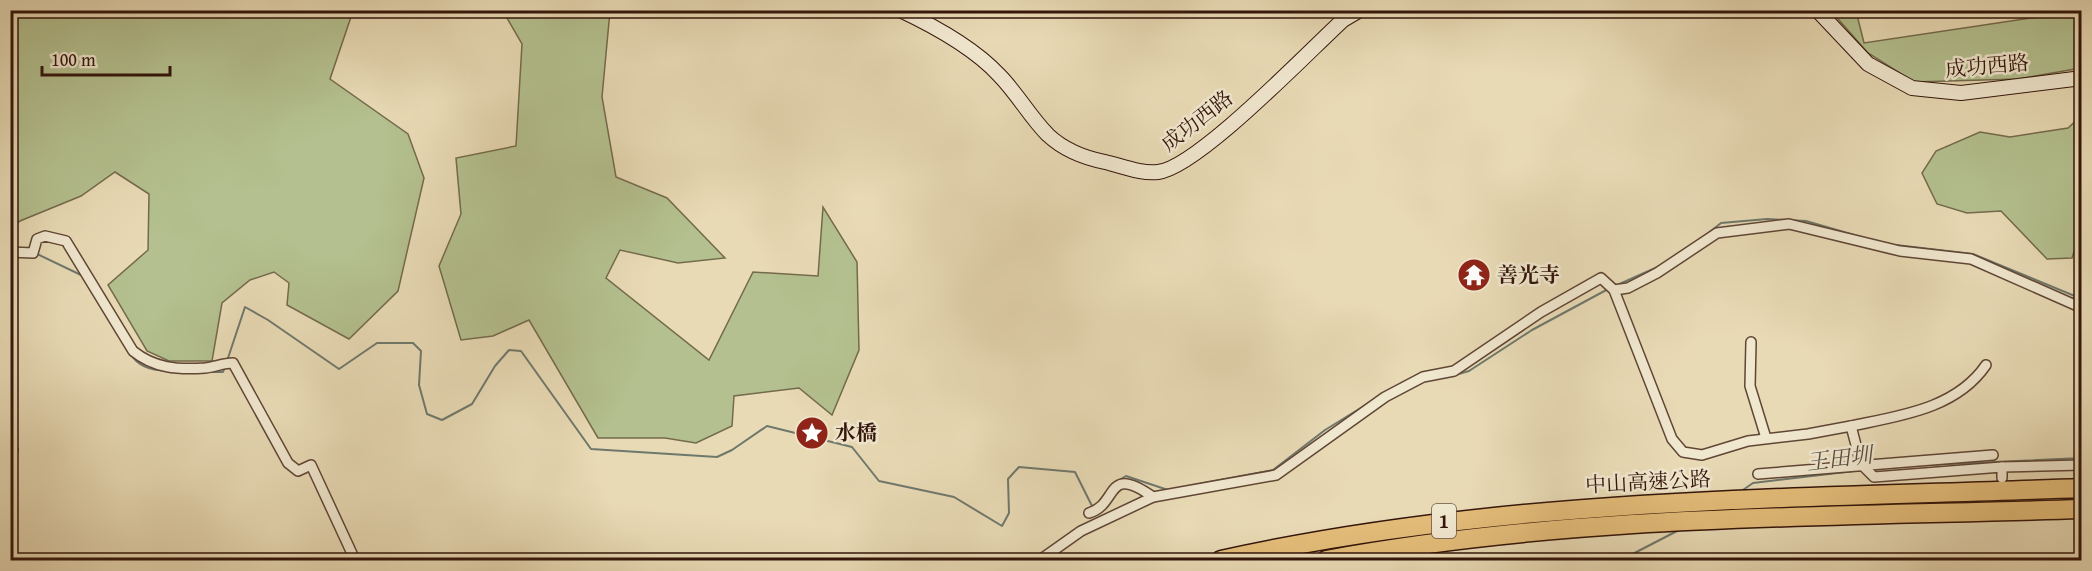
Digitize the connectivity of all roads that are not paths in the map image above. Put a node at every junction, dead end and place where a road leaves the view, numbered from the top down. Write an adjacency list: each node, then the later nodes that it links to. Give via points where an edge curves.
1 (752, 10): 2 (street)
2 (789, 10)
3 (900, 10): 4 (street, 成功西路, via 997,73 1050,136 1071,150 1088,158 1158,172 1181,165 1221,134 1343,20)
4 (1360, 10)
5 (1817, 10): 6 (street, 成功西路, via 1868,64 1912,88 1961,93)
6 (2082, 78)
7 (10, 252): 26 (street, via 33,253 37,239 45,237 66,241 133,351 147,362 165,368 206,368 233,363 288,463 298,471 311,465)
8 (1612, 287): 9 (street, via 1628,288 1657,273 1717,232 1789,224 1900,251 1971,259); 13 (street, via 1672,438 1683,452 1702,455); 23 (street, via 1601,278 1541,312 1454,371 1423,377 1385,397 1275,475)
9 (2082, 308)
10 (1751, 342): 13 (street, via 1750,386)
11 (1986, 365): 12 (street, via 1976,380 1938,404)
12 (1851, 426): 13 (street); 17 (street)
13 (1766, 438)
14 (10, 446): 16 (street)
15 (1992, 454): 17 (street)
16 (10, 458)
17 (1861, 464): 19 (street, via 1874,477); 20 (street)
18 (2082, 465): 19 (street)
19 (2001, 467): 21 (street)
20 (1758, 474)
21 (2002, 478)
22 (2082, 488): 28 (highway, 中山高速公路 / 1, via 1743,498 1508,514 1408,525)
23 (1153, 497): 25 (street, via 1131,484 1119,484 1100,508); 27 (street, via 1081,531)
24 (2082, 509): 29 (highway, 中山高速公路 / 1, via 1658,522 1460,538)
25 (1089, 513)
26 (355, 561)
27 (1040, 561)
28 (1221, 561)
29 (1326, 561)

